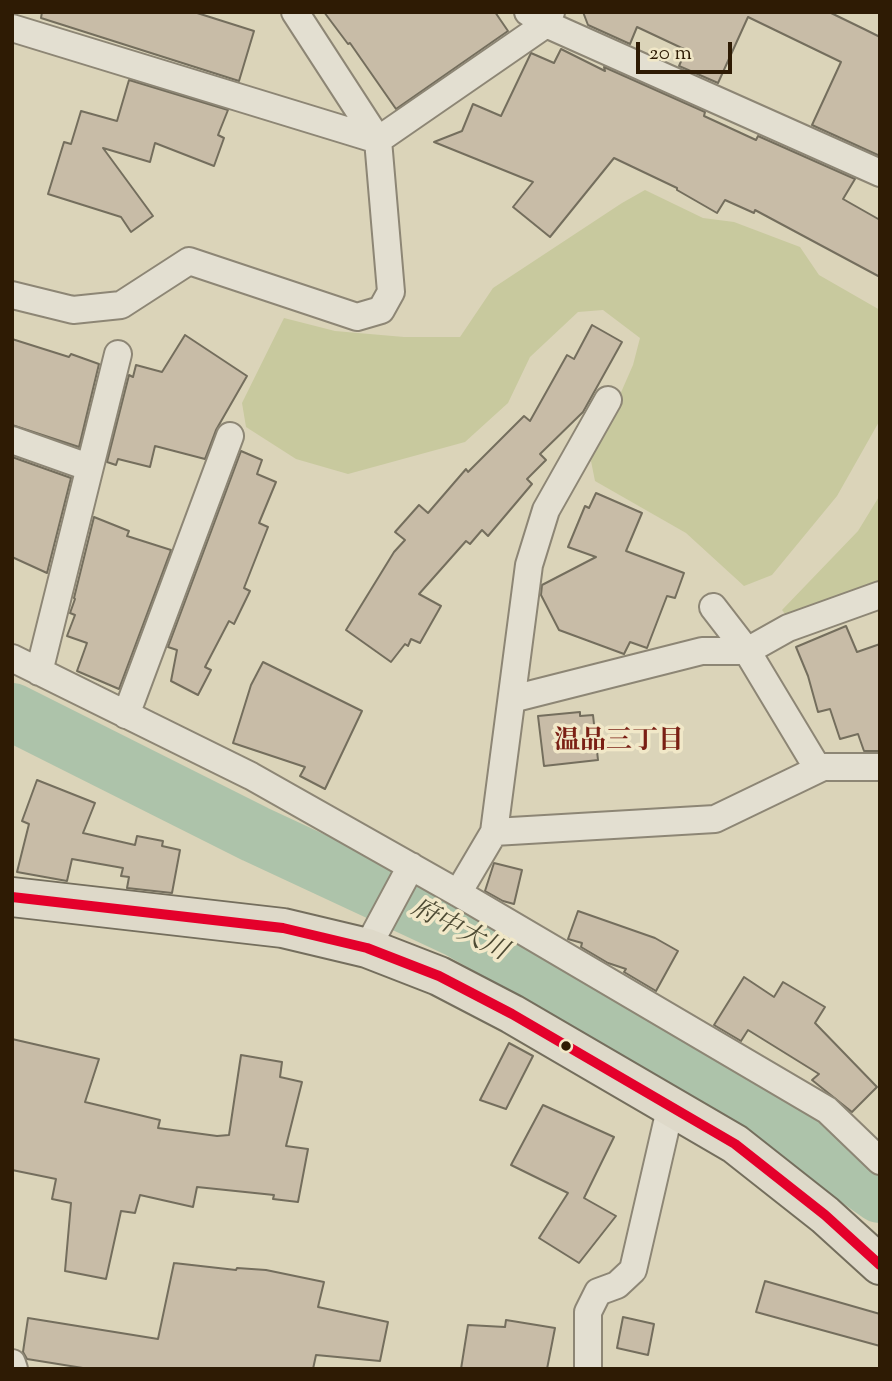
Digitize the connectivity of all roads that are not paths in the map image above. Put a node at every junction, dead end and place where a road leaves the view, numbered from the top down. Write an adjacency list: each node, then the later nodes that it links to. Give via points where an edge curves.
1 (295, 12): 4 (street)
2 (541, 16): 4 (street); 5 (street)
3 (12, 28): 4 (street)
4 (378, 140): 6 (street, via 391,292 381,310 357,317 189,261 121,305 72,310)
5 (880, 173)
6 (12, 295)
7 (118, 354): 11 (street)
8 (608, 400): 17 (street, via 546,510 529,565)
9 (230, 436): 18 (street)
10 (12, 440): 11 (street)
11 (88, 467): 16 (street)
12 (880, 595): 14 (street, via 788,628)
13 (713, 607): 14 (street)
14 (747, 651): 17 (street, via 702,651); 20 (street)
15 (12, 658): 16 (street)
16 (40, 672): 18 (street)
17 (512, 699): 21 (street)
18 (126, 715): 22 (street, via 251,776)
19 (880, 767): 20 (street)
20 (818, 769): 21 (street, via 715,819)
21 (494, 832): 23 (street)
22 (411, 866): 23 (street); 25 (street)
23 (458, 893): 27 (street, via 827,1110)
24 (12, 897): 25 (main road, via 283,928)
25 (366, 948): 26 (main road, via 439,976)
26 (671, 1105): 28 (main road, via 735,1143); 31 (street, via 633,1269 617,1285 598,1292 588,1312)
27 (880, 1161)
28 (880, 1265)
29 (12, 1363): 30 (street)
30 (13, 1369)
31 (588, 1369)

